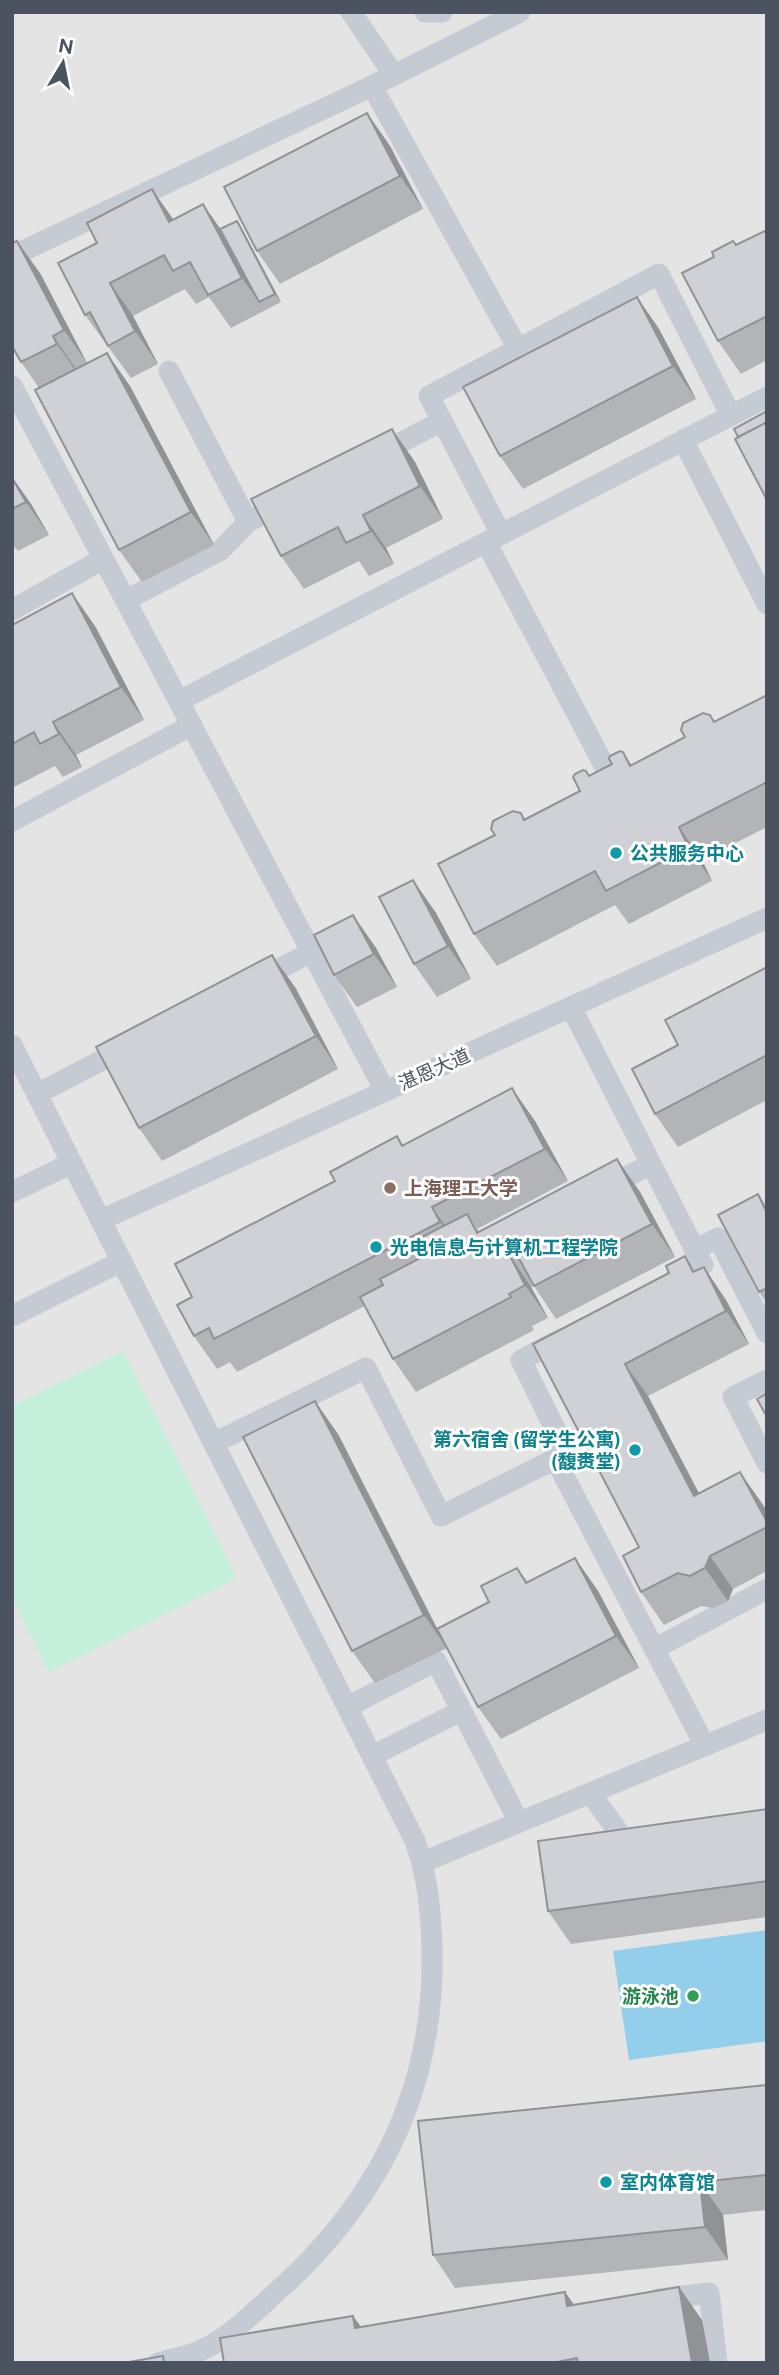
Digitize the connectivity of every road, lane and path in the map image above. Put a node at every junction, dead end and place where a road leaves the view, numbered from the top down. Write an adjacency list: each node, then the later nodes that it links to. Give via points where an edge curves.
1 (351, 12): 5 (lane)
2 (425, 12): 3 (lane)
3 (442, 12)
4 (520, 12): 5 (lane)
5 (394, 75): 6 (lane)
6 (372, 86): 7 (lane); 8 (lane)
7 (12, 256)
8 (518, 349): 12 (lane, via 659,274); 13 (lane, via 429,396)
9 (169, 371): 17 (lane)
10 (12, 386): 19 (lane)
11 (767, 397): 12 (lane)
12 (731, 415): 14 (lane)
13 (442, 421): 15 (lane); 18 (lane)
14 (683, 440): 18 (lane); 21 (lane)
15 (358, 465)
16 (302, 494): 17 (lane)
17 (248, 522): 20 (lane, via 221,551)
18 (494, 538): 23 (lane); 25 (lane)
19 (103, 559): 20 (lane); 22 (lane)
20 (126, 600): 23 (lane)
21 (767, 604)
22 (12, 610)
23 (179, 701): 24 (lane)
24 (192, 725): 26 (lane); 28 (lane)
25 (613, 782)
26 (12, 821)
27 (767, 918): 30 (lane, 湛恩大道)
28 (312, 952): 29 (lane); 33 (lane)
29 (242, 988)
30 (570, 1007): 33 (lane, 湛恩大道); 36 (lane)
31 (147, 1037): 34 (lane)
32 (12, 1045): 34 (lane)
33 (385, 1091): 39 (lane, 湛恩大道)
34 (37, 1094): 35 (lane)
35 (72, 1163): 37 (lane); 39 (lane)
36 (651, 1164): 38 (lane); 40 (lane)
37 (12, 1192)
38 (590, 1196)
39 (101, 1220): 41 (lane)
40 (695, 1250): 42 (lane, via 703,1265); 45 (lane, via 724,1235)
41 (122, 1261): 43 (lane); 47 (lane)
42 (654, 1290)
43 (12, 1316)
44 (582, 1328): 48 (lane, via 521,1360 567,1453)
45 (767, 1333)
46 (767, 1380): 49 (lane, via 733,1397)
47 (214, 1443): 48 (lane, via 366,1368 441,1517); 52 (lane)
48 (555, 1460): 51 (lane)
49 (767, 1462)
50 (767, 1589): 51 (lane)
51 (654, 1649): 55 (lane)
52 (347, 1707): 53 (lane, via 436,1661); 56 (lane)
53 (461, 1711): 56 (lane); 58 (lane)
54 (767, 1720): 55 (lane)
55 (705, 1746): 57 (lane)
56 (372, 1756): 60 (lane)
57 (590, 1793): 58 (lane); 59 (lane, via 628,1845)
58 (519, 1822): 60 (lane)
59 (653, 1841)
60 (423, 1862): 63 (lane, via 431,1917 429,2019 411,2095 391,2147 360,2200 325,2243)
61 (640, 2301): 65 (lane, via 709,2293)
62 (243, 2345): 63 (lane)
63 (205, 2356): 64 (lane)
64 (158, 2363)
65 (718, 2363)

